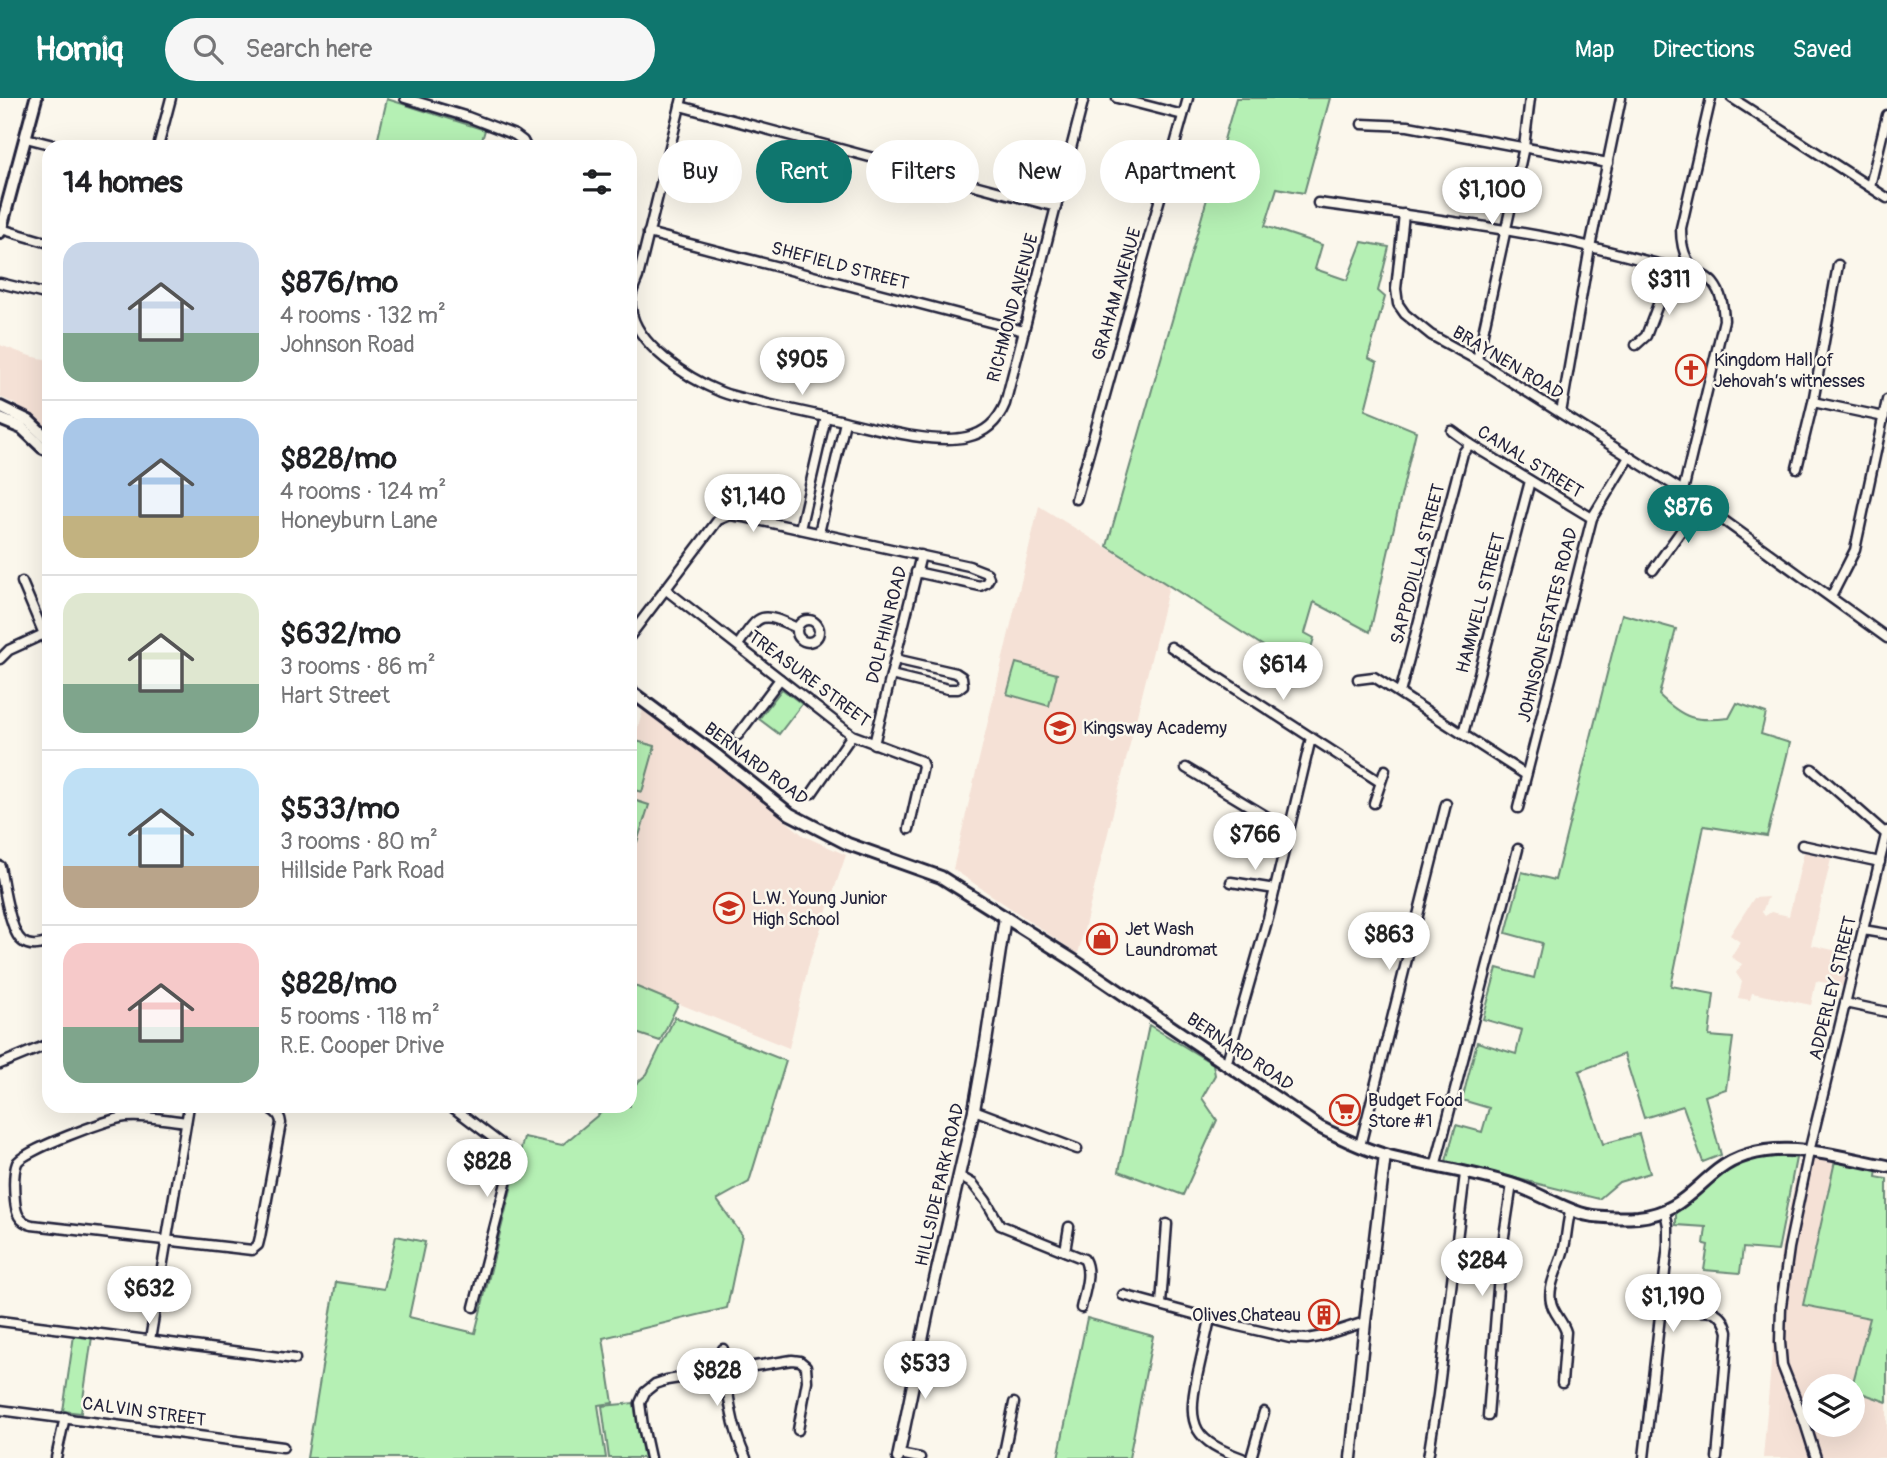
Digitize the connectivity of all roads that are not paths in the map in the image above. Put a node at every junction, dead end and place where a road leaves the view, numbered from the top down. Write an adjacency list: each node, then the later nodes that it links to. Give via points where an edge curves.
1 (36, 98): 15 (main road)
2 (171, 98): 16 (street)
3 (405, 98): 17 (street)
4 (1084, 98): 24 (street, RICHMOND AVENUE)
5 (1117, 98): 12 (street)
6 (1188, 98): 12 (street, GRAHAM AVENUE)
7 (1530, 98): 19 (street)
8 (1621, 98): 20 (street)
9 (1711, 98): 33 (street, via 1681,228)
10 (1732, 98): 21 (street)
11 (681, 102): 24 (street); 29 (street)
12 (1183, 115): 58 (street, GRAHAM AVENUE)
13 (1887, 115): 21 (street)
14 (1362, 124): 19 (street, via 1408,126)
15 (26, 138): 18 (street); 26 (main road)
16 (160, 140)
17 (522, 140)
18 (42, 142)
19 (1524, 147): 20 (street); 27 (street)
20 (1608, 163): 31 (street)
21 (1870, 186): 22 (street)
22 (1887, 198)
23 (1318, 203): 25 (street)
24 (1056, 206): 39 (street, RICHMOND AVENUE)
25 (1404, 214): 27 (street); 41 (street, BRAYNEN ROAD, via 1398,304 1431,335)
26 (2, 216): 28 (main road)
27 (1506, 230): 31 (street); 41 (street)
28 (0, 231): 30 (street)
29 (648, 233): 35 (street); 39 (street, SHEFIELD STREET)
30 (42, 241)
31 (1590, 247): 34 (street); 45 (street)
32 (1838, 265): 43 (street)
33 (1692, 267): 34 (street); 57 (street, via 1715,285 1724,320)
34 (1675, 268): 40 (street, via 1646,336)
35 (637, 279)
36 (0, 283): 37 (street)
37 (42, 293)
38 (637, 326): 46 (street, via 658,352 701,382 730,395)
39 (1024, 331): 49 (street, RICHMOND AVENUE, via 1005,404 989,426 976,434 928,439)
40 (1636, 345)
41 (1477, 360): 45 (street, BRAYNEN ROAD)
42 (1887, 400): 47 (street)
43 (1813, 402): 47 (street); 55 (street)
44 (0, 407): 51 (main road, via 29,421)
45 (1561, 413): 54 (street, BRAYNEN ROAD)
46 (826, 417): 49 (street); 61 (street)
47 (1884, 417): 68 (street, via 1855,550)
48 (0, 418): 53 (main road, via 22,428)
49 (845, 422): 62 (street)
50 (1452, 431): 52 (street, CANAL STREET)
51 (42, 433)
52 (1470, 444): 56 (street, CANAL STREET); 81 (street, SAPPODILLA STREET, via 1463,453)
53 (42, 447)
54 (1629, 457): 57 (street, BRAYNEN ROAD); 60 (street, JOHNSON ESTATES ROAD)
55 (1797, 468)
56 (1530, 481): 60 (street, CANAL STREET); 83 (street, HAMWELL STREET)
57 (1683, 491): 59 (street, BRAYNEN ROAD)
58 (1076, 499)
59 (1700, 503): 64 (street); 68 (street, BRAYNEN ROAD)
60 (1592, 519): 91 (street, JOHNSON ESTATES ROAD)
61 (800, 529): 62 (street); 67 (street, via 735,515 721,518)
62 (819, 533): 63 (street)
63 (920, 555): 65 (street, DOLPHIN ROAD); 65 (street, via 979,569 989,579 980,586)
64 (1653, 570)
65 (916, 572): 77 (street, DOLPHIN ROAD)
66 (22, 582): 71 (street)
67 (665, 589): 69 (street); 74 (street, TREASURE STREET)
68 (1831, 597): 73 (street, BRAYNEN ROAD)
69 (637, 627)
70 (797, 628): 74 (street, via 775,618 760,618)
71 (42, 629)
72 (42, 635): 76 (street)
73 (1887, 638)
74 (738, 645): 79 (street, TREASURE STREET)
75 (1171, 647): 86 (street)
76 (0, 659)
77 (895, 659): 78 (street, DOLPHIN ROAD); 78 (street, via 956,673 963,685 948,689)
78 (891, 675): 87 (street, DOLPHIN ROAD)
79 (780, 679): 84 (street); 85 (street, TREASURE STREET)
80 (1358, 679): 81 (street, via 1374,677)
81 (1400, 693): 83 (street)
82 (637, 696): 106 (main road, BERNARD ROAD, via 790,814 848,844 942,877)
83 (1463, 734): 91 (street)
84 (738, 735)
85 (852, 735): 87 (street, TREASURE STREET); 93 (street)
86 (1311, 737): 92 (street); 98 (street)
87 (874, 744): 97 (street, TREASURE STREET, via 923,763)
88 (1186, 768): 98 (street)
89 (1812, 769): 99 (street)
90 (1385, 770): 92 (street)
91 (1526, 775): 96 (street, JOHNSON ESTATES ROAD)
92 (1380, 782): 94 (street)
93 (812, 793)
94 (1374, 803)
95 (1446, 804): 120 (street)
96 (1518, 808)
97 (909, 829)
98 (1289, 830): 105 (street)
99 (1887, 832): 102 (street, ADDERLEY STREET)
100 (1802, 845): 102 (street)
101 (1518, 849): 125 (street)
102 (1880, 862): 107 (street, ADDERLEY STREET)
103 (0, 866): 109 (street, via 19,939)
104 (1231, 882): 105 (street)
105 (1275, 890): 114 (street)
106 (1005, 917): 114 (main road, BERNARD ROAD); 115 (street, HILLSIDE PARK ROAD)
107 (1863, 930): 108 (street); 110 (street, ADDERLEY STREET)
108 (1887, 934)
109 (42, 943)
110 (1845, 1003): 111 (street); 122 (street, ADDERLEY STREET)
111 (1887, 1012)
112 (42, 1047): 113 (street)
113 (0, 1064)
114 (1226, 1065): 120 (main road, BERNARD ROAD, via 1319,1127)
115 (974, 1110): 121 (street); 127 (street, HILLSIDE PARK ROAD)
116 (188, 1113): 119 (street)
117 (277, 1113): 133 (street, via 281,1123 258,1245 247,1250)
118 (460, 1113): 137 (street, via 505,1147 510,1159)
119 (186, 1122): 133 (street); 133 (street, via 120,1118 38,1148 16,1164 16,1207 24,1223)
120 (1360, 1146): 123 (main road, BERNARD ROAD)
121 (1077, 1149)
122 (1809, 1152): 124 (main road, BERNARD ROAD); 130 (main road, BERNARD ROAD, via 1778,1149 1739,1157); 167 (street, ADDERLEY STREET, via 1789,1248 1780,1342 1782,1365)
123 (1385, 1155): 125 (main road, BERNARD ROAD); 142 (street)
124 (1887, 1166)
125 (1435, 1167): 126 (main road, BERNARD ROAD)
126 (1465, 1174): 128 (main road, BERNARD ROAD); 164 (street)
127 (960, 1175): 134 (street, via 973,1184 1000,1224); 155 (street, HILLSIDE PARK ROAD)
128 (1513, 1184): 129 (main road, BERNARD ROAD); 151 (street, via 1499,1273)
129 (1571, 1209): 130 (main road, BERNARD ROAD, via 1583,1214 1638,1217); 147 (street, via 1550,1299 1566,1332)
130 (1665, 1211): 139 (street, via 1668,1245)
131 (1167, 1224): 136 (street)
132 (1069, 1227): 134 (street)
133 (167, 1241): 143 (street)
134 (1065, 1251): 138 (street, via 1084,1259 1088,1266)
135 (1123, 1295): 136 (street)
136 (1161, 1304): 140 (street)
137 (474, 1307)
138 (1081, 1308)
139 (1662, 1308): 165 (street); 166 (street, via 1714,1312 1725,1321 1728,1332)
140 (1210, 1319): 142 (street, via 1301,1339); 161 (street, via 1192,1397 1192,1418 1209,1443)
141 (0, 1321): 143 (street)
142 (1365, 1322): 163 (street)
143 (150, 1340): 145 (street)
144 (723, 1349): 146 (street)
145 (295, 1359)
146 (726, 1371): 153 (street, via 802,1362 807,1381); 157 (street, via 659,1382 645,1392 639,1408); 158 (street, via 735,1426)
147 (1562, 1383)
148 (1014, 1404): 160 (street)
149 (0, 1409): 152 (street, CALVIN STREET)
150 (1264, 1412): 162 (street)
151 (1488, 1416)
152 (65, 1417): 154 (street, CALVIN STREET); 156 (street)
153 (798, 1430)
154 (283, 1447)
155 (899, 1456): 159 (street)
156 (56, 1458)
157 (650, 1458)
158 (746, 1458)
159 (920, 1458)
160 (1003, 1458)
161 (1242, 1458)
162 (1251, 1458)
163 (1352, 1458)
164 (1428, 1458)
165 (1644, 1458)
166 (1717, 1458)
167 (1816, 1458)

